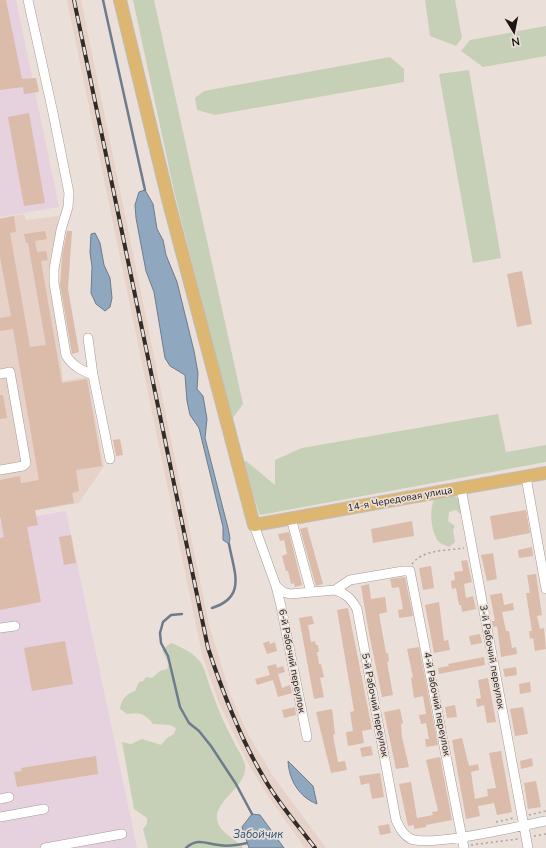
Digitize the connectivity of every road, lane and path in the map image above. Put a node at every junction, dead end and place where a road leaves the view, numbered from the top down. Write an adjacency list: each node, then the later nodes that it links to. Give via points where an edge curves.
1 (28, 0): 5 (street, via 68,193 68,207 54,269 62,333 69,361 82,371)
2 (120, 0): 12 (main road, via 168,199)
3 (88, 338): 5 (street)
4 (0, 374): 7 (street, via 10,372 26,463 23,466)
5 (93, 375): 6 (street)
6 (110, 458)
7 (0, 470)
8 (546, 473): 9 (main road, 14-я Чередовая улица)
9 (526, 476): 10 (main road, 14-я Чередовая улица); 17 (street)
10 (461, 488): 11 (main road, 14-я Чередовая улица); 13 (street, 3-й Рабочий переулок)
11 (291, 518): 12 (main road, 14-я Чередовая улица); 18 (street)
12 (254, 525): 15 (street, 6-й Рабочий переулок)
13 (472, 546): 14 (path, via 419,557 413,563); 27 (street, 3-й Рабочий переулок)
14 (410, 572): 16 (street, via 350,580); 31 (street, 4-й Рабочий переулок)
15 (276, 586): 18 (street, via 290,594); 21 (street, 6-й Рабочий переулок)
16 (335, 590): 18 (street); 31 (street, 5-й Рабочий переулок, via 345,593 357,609 395,812 401,831 410,838 423,841)
17 (546, 590)
18 (311, 592)
19 (15, 626): 20 (street)
20 (0, 628)
21 (308, 737)
22 (10, 797): 23 (street)
23 (0, 799)
24 (44, 809): 25 (street)
25 (0, 817)
26 (546, 821): 27 (street)
27 (524, 825): 30 (street, 3-й Рабочий переулок); 31 (street)
28 (122, 834): 32 (street)
29 (546, 834): 30 (path)
30 (526, 837): 31 (path, via 482,845); 33 (street, 3-й Рабочий переулок)
31 (463, 843)
32 (45, 848)
33 (528, 848)

